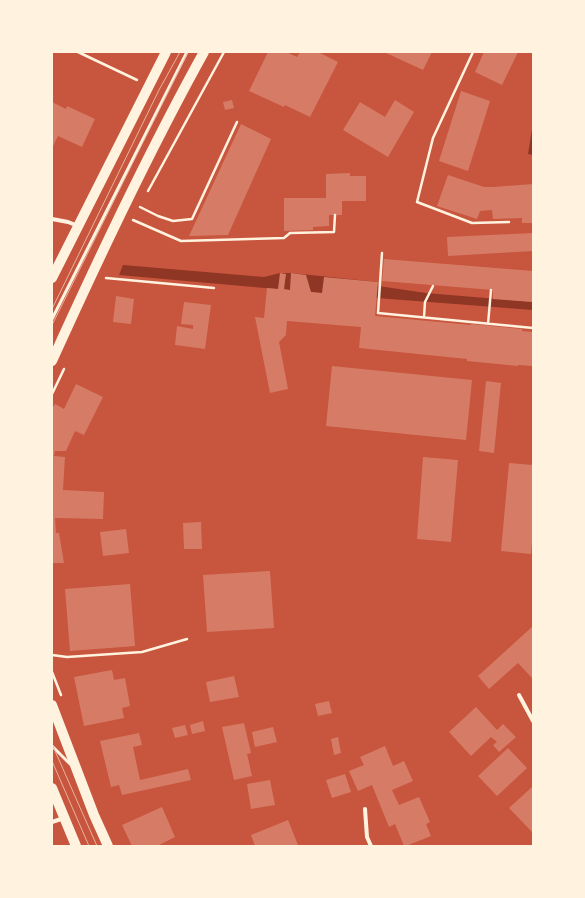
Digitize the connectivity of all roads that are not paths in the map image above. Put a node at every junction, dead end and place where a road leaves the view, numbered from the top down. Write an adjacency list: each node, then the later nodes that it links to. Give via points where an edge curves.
1 (166, 52): 5 (main road)
2 (187, 52): 7 (lane)
3 (204, 52): 8 (main road, via 123,208)
4 (52, 219): 5 (street)
5 (78, 226): 6 (main road)
6 (52, 278)
7 (52, 319)
8 (52, 362)
9 (519, 695): 11 (street)
10 (52, 705): 13 (main road)
11 (533, 721)
12 (52, 746): 13 (lane)
13 (77, 771): 19 (main road)
14 (52, 788): 16 (main road)
15 (365, 809): 20 (street, via 367,837)
16 (64, 818): 17 (street); 18 (main road)
17 (52, 822)
18 (76, 846)
19 (108, 846)
20 (371, 846)

